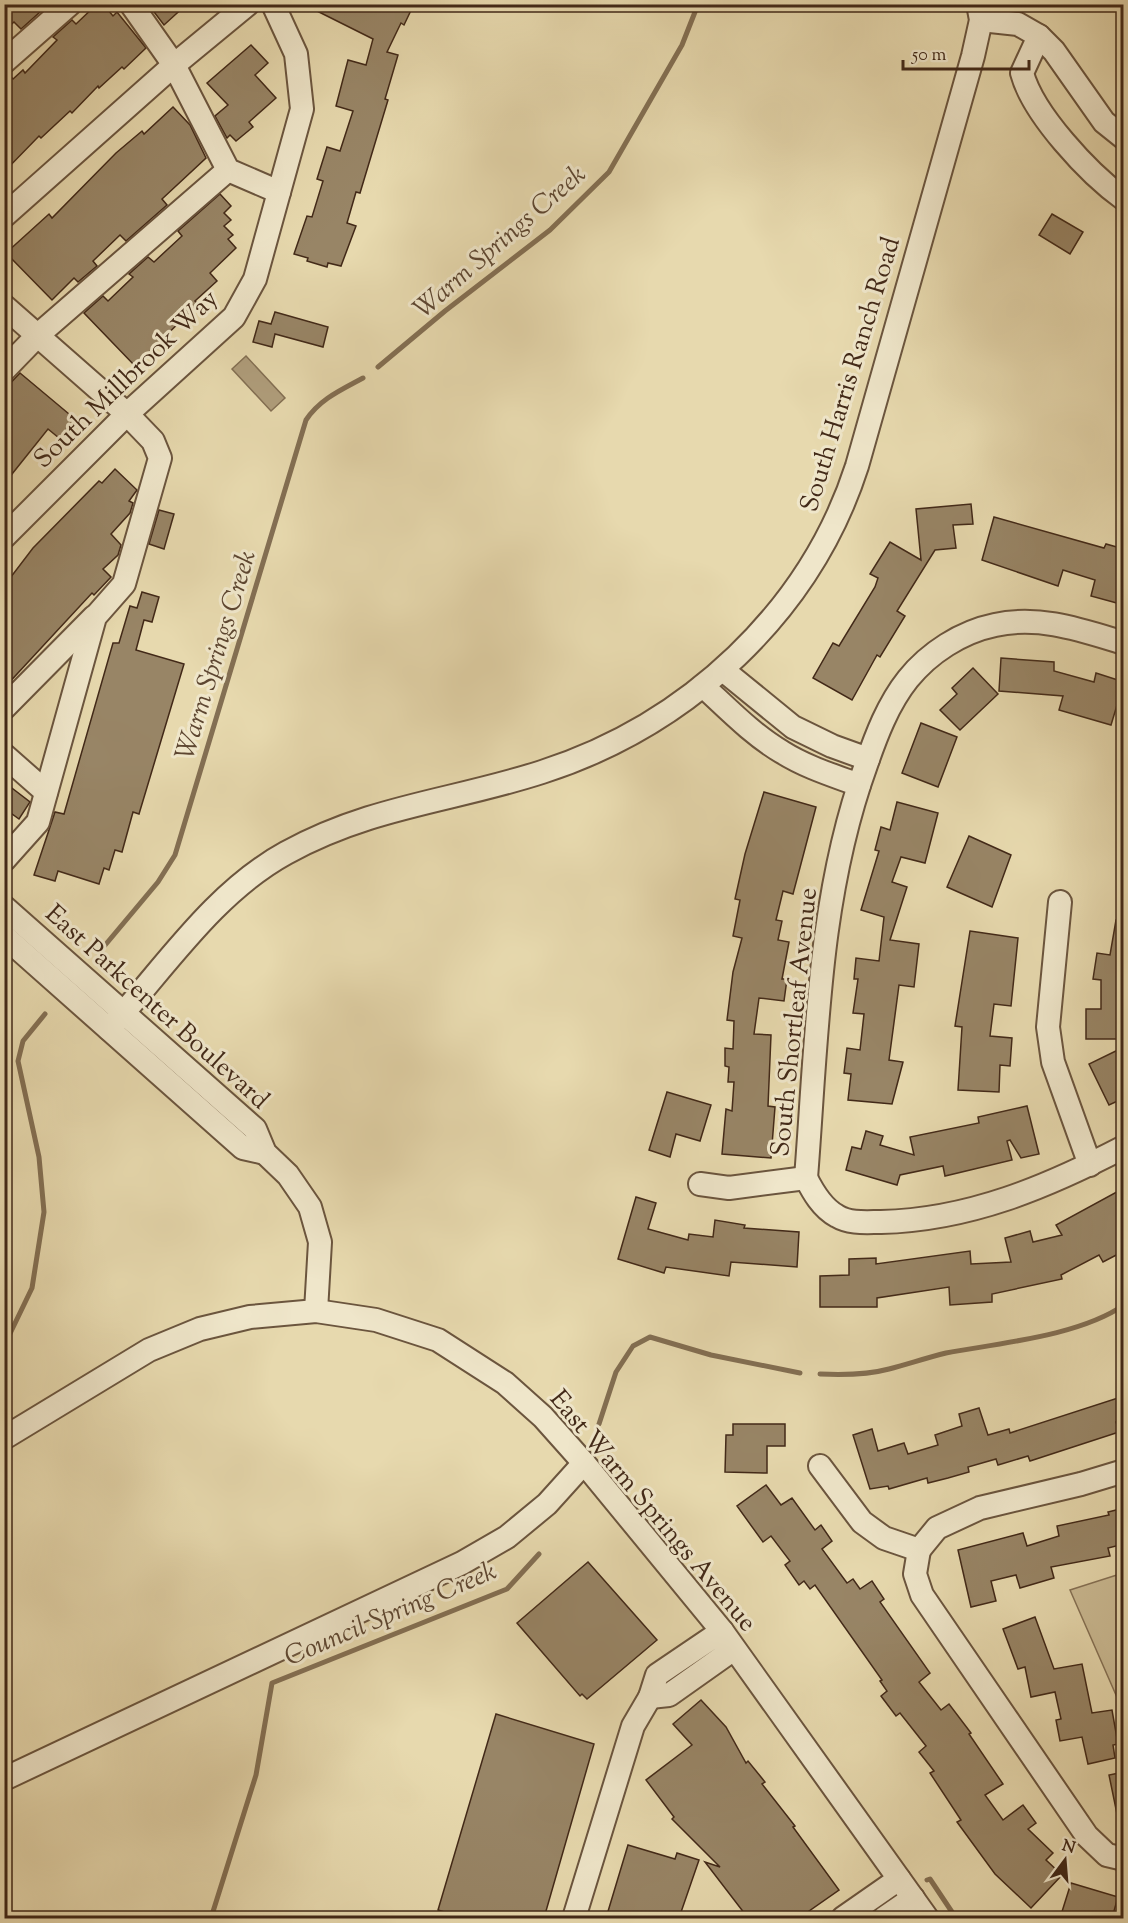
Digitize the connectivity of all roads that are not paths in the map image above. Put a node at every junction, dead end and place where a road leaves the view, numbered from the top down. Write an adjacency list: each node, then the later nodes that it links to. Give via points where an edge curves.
1 (70, 4): 7 (street)
2 (131, 4): 8 (street)
3 (248, 4): 8 (street)
4 (273, 4): 11 (street, South Millbrook Way, via 296,54 302,109)
5 (980, 12): 6 (street, via 1018,24); 21 (street, South Harris Ranch Road, via 846,500 829,537 784,605)
6 (1039, 36): 9 (street, via 1104,122); 12 (street, via 1022,73 1025,84 1060,137)
7 (4, 62)
8 (174, 65): 10 (street); 13 (street)
9 (1124, 138)
10 (228, 170): 11 (street); 15 (street)
11 (279, 192): 17 (street, South Millbrook Way, via 255,279 234,317)
12 (1124, 200)
13 (4, 216)
14 (4, 306): 15 (street)
15 (38, 335): 16 (street); 17 (street)
16 (4, 370)
17 (127, 414): 18 (street, South Millbrook Way); 19 (street, via 153,441 160,458 124,584)
18 (4, 537)
19 (95, 617): 23 (street); 27 (street)
20 (1124, 643): 25 (street, South Shortleaf Avenue, via 1036,621 1014,621 972,632 936,652 909,678 896,695)
21 (723, 670): 22 (street, South Harris Ranch Road); 25 (street, via 793,727)
22 (703, 686): 26 (street, via 781,752); 32 (street, South Harris Ranch Road, via 635,732 595,753 541,773 376,814 284,854 238,887)
23 (4, 708)
24 (4, 755): 27 (street)
25 (868, 759): 26 (street, South Shortleaf Avenue)
26 (859, 785): 35 (street, South Shortleaf Avenue, via 842,848 822,966)
27 (46, 792): 28 (street, via 38,822)
28 (4, 860)
29 (1060, 902): 34 (street, via 1048,1027 1053,1062)
30 (4, 907): 32 (street, East Parkcenter Boulevard)
31 (4, 936): 32 (street, East Parkcenter Boulevard)
32 (116, 1021): 37 (street, East Parkcenter Boulevard, via 255,1129 265,1153 288,1175 310,1207 320,1242)
33 (1124, 1147): 34 (street)
34 (1090, 1165): 35 (street, via 1046,1186 991,1204 892,1221 856,1222 837,1217 818,1200)
35 (806, 1178): 36 (street, via 729,1188)
36 (700, 1184)
37 (316, 1311): 38 (street, East Warm Springs Avenue, via 250,1317 200,1329 149,1350); 39 (street, East Warm Springs Avenue, via 376,1320 438,1340 505,1383 543,1417)
38 (4, 1438)
39 (584, 1463): 43 (street, East Warm Springs Avenue); 44 (street, via 547,1504 507,1537 471,1558)
40 (820, 1466): 42 (street, via 862,1522 884,1538)
41 (1124, 1470): 42 (street, via 980,1508 937,1528)
42 (919, 1550): 45 (street, via 915,1574 922,1594 1087,1836 1107,1854)
43 (728, 1640): 46 (street, East Warm Springs Avenue); 48 (street, via 657,1676 633,1726)
44 (4, 1779)
45 (1124, 1859)
46 (899, 1879): 47 (street, East Warm Springs Avenue); 49 (street)
47 (913, 1899): 50 (street); 51 (street, East Warm Springs Avenue)
48 (574, 1918)
49 (843, 1918)
50 (884, 1918)
51 (927, 1918)

